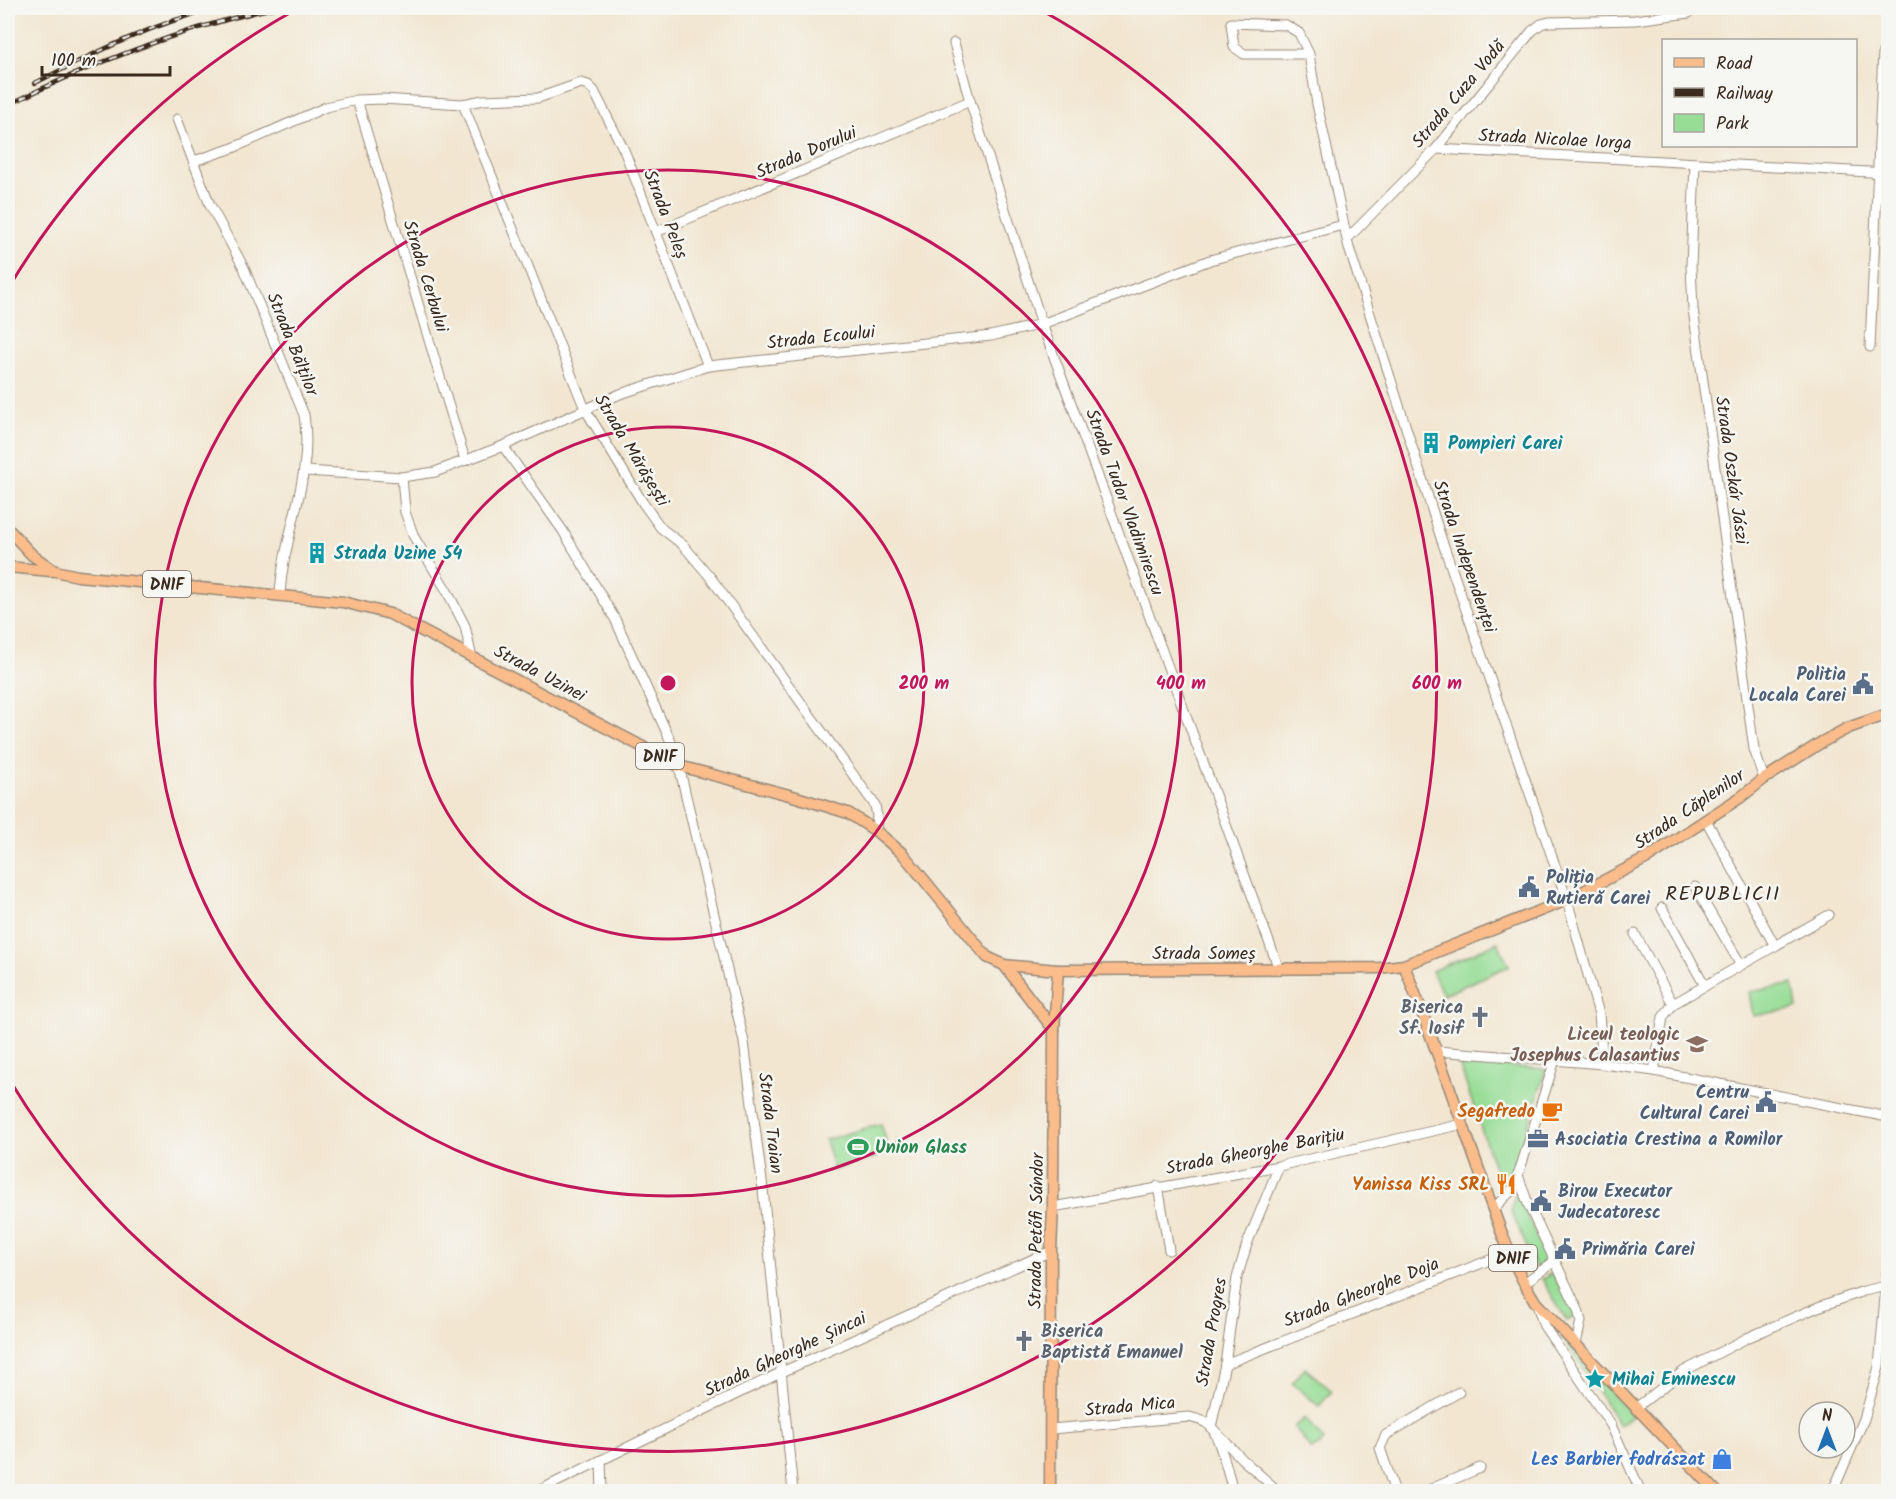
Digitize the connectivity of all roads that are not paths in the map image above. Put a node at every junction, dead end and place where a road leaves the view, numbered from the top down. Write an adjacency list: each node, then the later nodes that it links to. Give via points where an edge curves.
1 (1689, 13): 9 (street, Strada Cuza Vodă, via 1542,24 1532,31)
2 (954, 43): 6 (street, Strada Tudor Vladimirescu)
3 (1883, 52): 12 (street)
4 (1309, 54): 4 (street, Strada Independenței, via 1244,54 1234,47 1231,24 1286,25 1299,33); 13 (street, Strada Independenței)
5 (357, 100): 7 (street); 10 (street, via 326,107); 21 (street, Strada Cerbului)
6 (970, 101): 14 (street, Strada Dorului); 16 (street, Strada Tudor Vladimirescu)
7 (463, 104): 14 (street, Strada Peleș, via 538,98 588,85 624,150); 19 (street, Strada Mărășești)
8 (177, 119): 10 (street, Strada Bălților)
9 (1436, 148): 11 (street, Strada Nicolae Iorga); 15 (street, Strada Cuza Vodă)
10 (194, 161): 22 (street, Strada Bălților, via 210,205 244,268 304,415 308,437)
11 (1695, 163): 12 (street, Strada Nicolae Iorga); 31 (street, Strada Oszkár Jászi, via 1693,309 1754,748)
12 (1884, 173): 17 (street)
13 (1343, 225): 15 (street, Strada Independenței); 16 (street, Strada Ecoului, via 1209,260)
14 (656, 232): 18 (street, Strada Peleș)
15 (1347, 239): 35 (street, Strada Independenței, via 1441,538)
16 (1042, 324): 18 (street, Strada Ecoului, via 991,336); 43 (street, Strada Tudor Vladimirescu)
17 (1870, 347)
18 (708, 366): 19 (street, Strada Ecoului)
19 (585, 409): 20 (street, Strada Ecoului); 33 (street, Strada Mărășești, via 649,512 711,578 875,805)
20 (503, 446): 21 (street, Strada Ecoului); 30 (street, Strada Traian, via 563,531 615,619)
21 (465, 460): 23 (street, Strada Ecoului, via 435,472)
22 (305, 471): 23 (street, Strada Ecoului); 27 (street, Strada Bălților, via 281,570)
23 (402, 477): 28 (street, via 405,512 414,537 465,626)
24 (8, 529): 26 (main road, Strada Uzinei / DN1F, via 32,555)
25 (8, 567): 26 (main road)
26 (55, 571): 27 (main road, Strada Uzinei / DN1F)
27 (280, 595): 28 (main road, Strada Uzinei / DN1F, via 343,602 390,614)
28 (471, 654): 30 (main road, Strada Uzinei / DN1F)
29 (1888, 714): 31 (main road, Strada Căplenilor, via 1848,728)
30 (679, 765): 33 (main road, Strada Uzinei / DN1F, via 848,813); 69 (street, Strada Traian, via 744,1042)
31 (1764, 779): 32 (main road, Strada Căplenilor)
32 (1706, 820): 35 (main road, Strada Căplenilor, via 1649,857); 39 (street)
33 (876, 831): 40 (main road, Strada Uzinei / DN1F, via 903,854 987,957)
34 (1695, 887): 42 (street)
35 (1567, 900): 41 (main road, Strada Căplenilor); 50 (street, Strada Independenței, via 1599,1014)
36 (1662, 908): 45 (street)
37 (1828, 915): 39 (street)
38 (1635, 934): 46 (street)
39 (1775, 946): 42 (street)
40 (1004, 965): 44 (main road, Strada Someș / DN1F); 47 (main road)
41 (1404, 965): 43 (main road, Strada Someș / DN1F); 48 (main road, DN1F)
42 (1741, 965): 45 (street)
43 (1279, 969): 44 (main road, Strada Someș / DN1F)
44 (1058, 970): 47 (main road, Strada Petőfi Sándor)
45 (1705, 986): 46 (street)
46 (1673, 1004): 51 (street, via 1663,1017)
47 (1054, 1030): 57 (main road, Strada Petőfi Sándor)
48 (1437, 1051): 49 (street); 53 (main road, DN1F)
49 (1555, 1060): 50 (street); 55 (street)
50 (1603, 1064): 51 (street)
51 (1654, 1071): 52 (street)
52 (1888, 1117)
53 (1463, 1124): 54 (street, Strada Gheorghe Barițiu); 58 (main road, DN1F)
54 (1279, 1166): 56 (street, Strada Gheorghe Barițiu); 68 (street, Strada Progres, via 1237,1278)
55 (1518, 1175): 58 (street, via 1514,1188); 62 (street)
56 (1158, 1186): 57 (street, Strada Gheorghe Barițiu); 59 (street)
57 (1053, 1207): 60 (main road, Strada Petőfi Sándor)
58 (1493, 1209): 61 (main road, DN1F)
59 (1169, 1250)
60 (1051, 1251): 69 (street, Strada Gheorghe Șincai); 73 (main road, Strada Petőfi Sándor)
61 (1510, 1252): 64 (main road, DN1F); 68 (street, Strada Gheorghe Doja)
62 (1555, 1261): 64 (street); 67 (street, via 1581,1321)
63 (1888, 1262): 65 (street)
64 (1524, 1283): 66 (main road, DN1F)
65 (1886, 1286): 71 (street, via 1818,1307 1747,1338 1684,1371); 87 (street, via 1879,1367 1864,1419 1836,1484)
66 (1536, 1303): 67 (main road, DN1F); 86 (street, via 1544,1326 1611,1425)
67 (1576, 1344): 71 (main road, DN1F)
68 (1225, 1364): 72 (street, Strada Progres)
69 (782, 1372): 74 (street, Strada Gheorghe Șincai); 80 (street, Strada Traian)
70 (1459, 1392): 84 (street, via 1382,1441 1380,1448)
71 (1637, 1407): 77 (main road, DN1F)
72 (1211, 1427): 73 (street, Strada Mica, via 1189,1417); 76 (street); 82 (street)
73 (1050, 1429): 81 (main road, Strada Petőfi Sándor)
74 (601, 1461): 78 (street, Strada Gheorghe Șincai); 79 (street)
75 (1480, 1468): 85 (street)
76 (1274, 1489): 83 (street)
77 (1709, 1489)
78 (536, 1491)
79 (602, 1491)
80 (793, 1491)
81 (1050, 1491)
82 (1233, 1491)
83 (1258, 1491)
84 (1395, 1491)
85 (1424, 1491)
86 (1641, 1491)
87 (1829, 1491)

